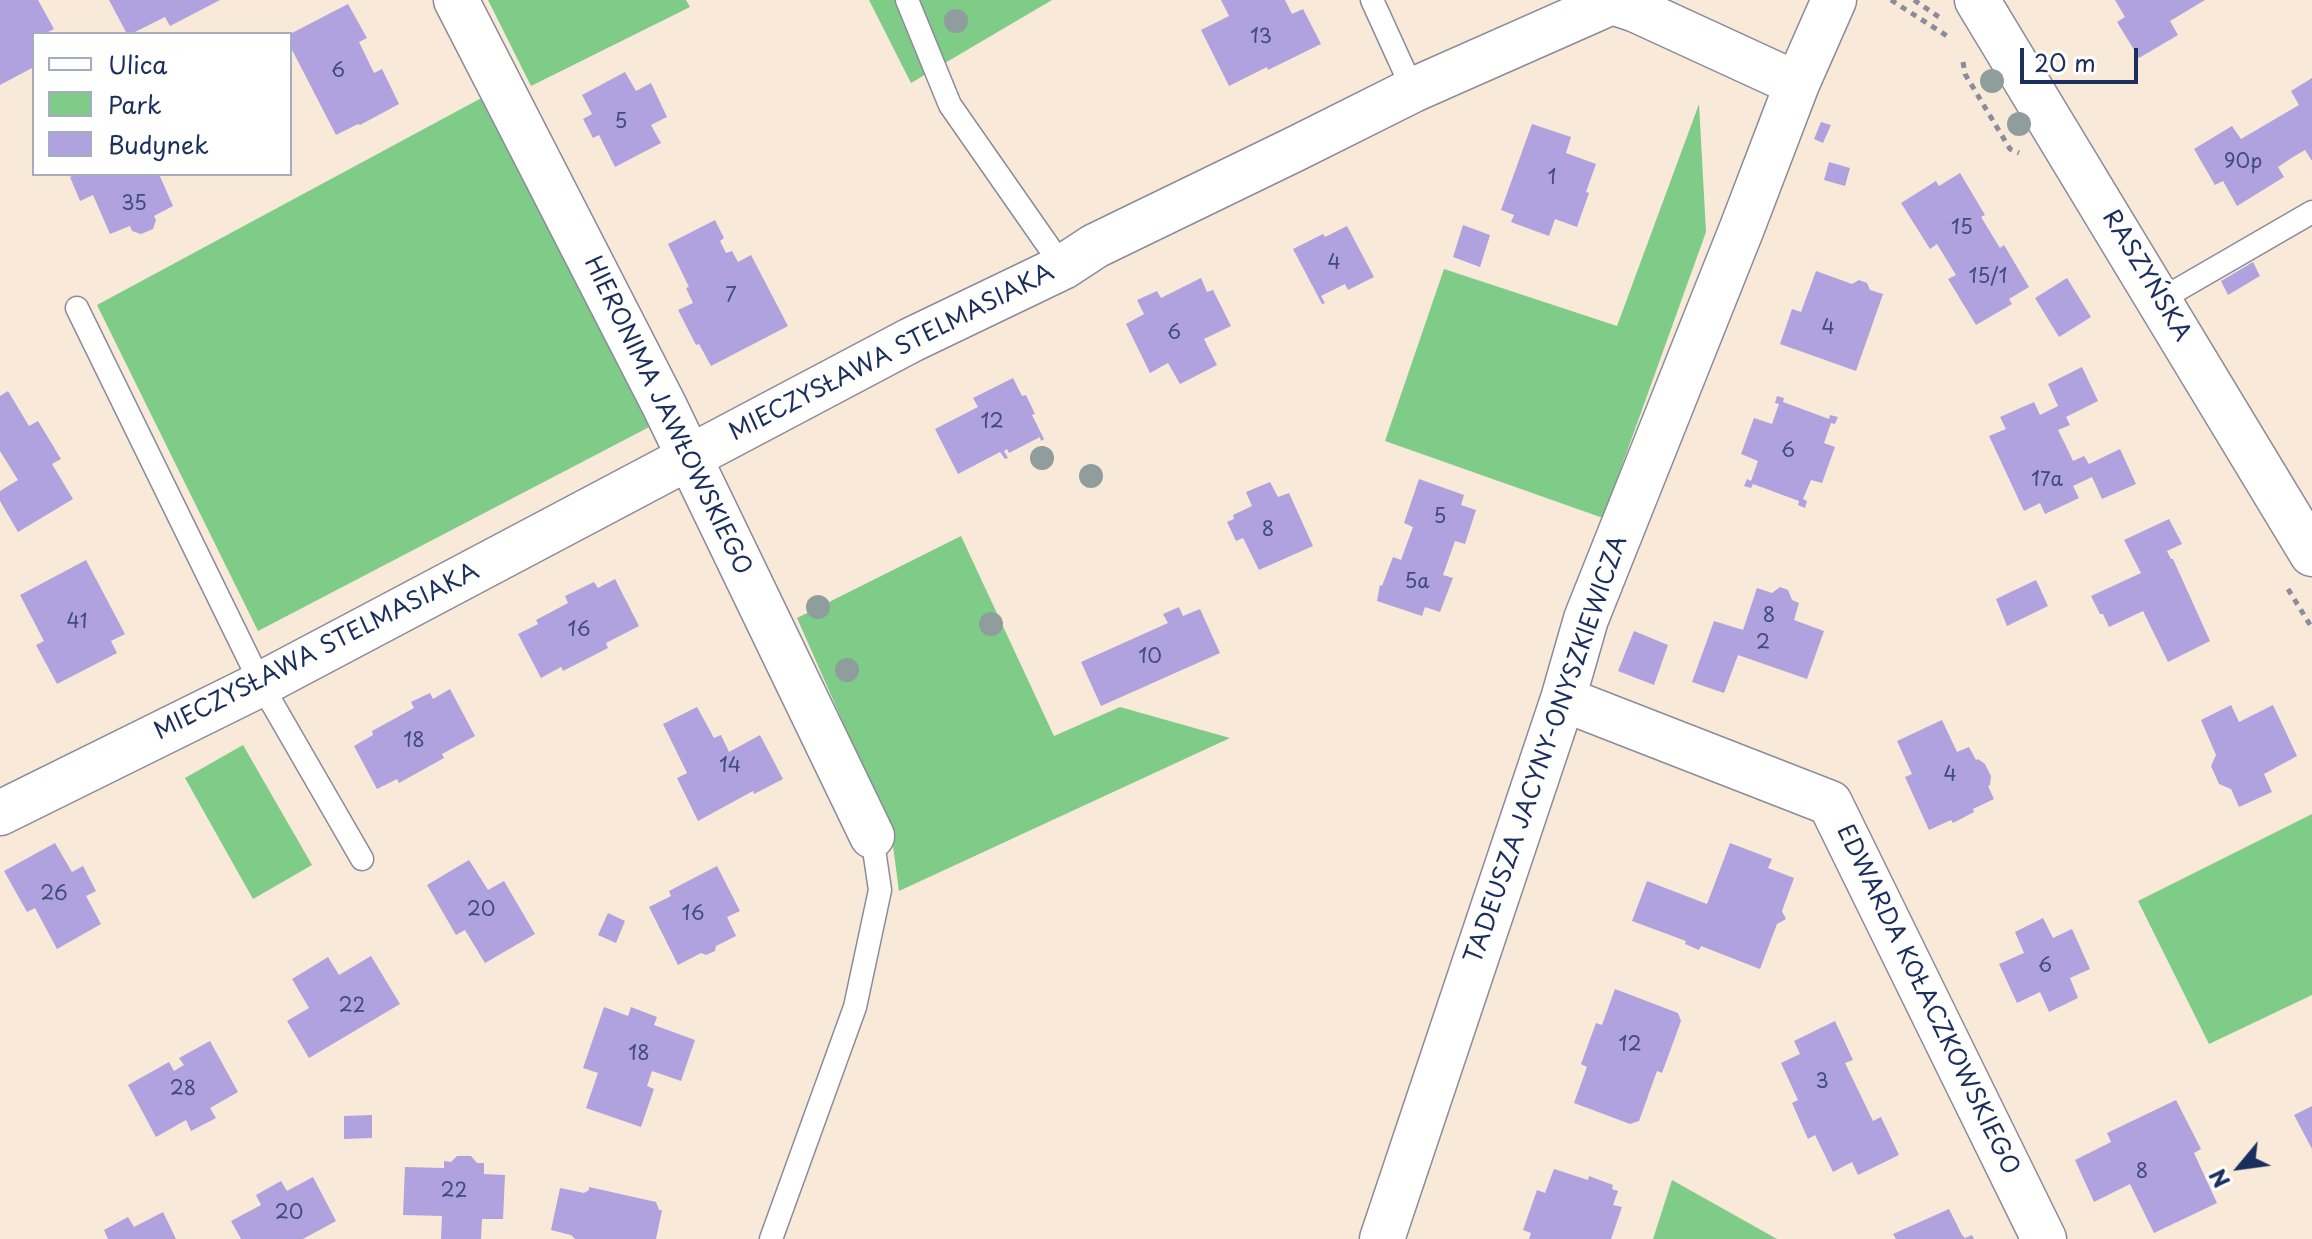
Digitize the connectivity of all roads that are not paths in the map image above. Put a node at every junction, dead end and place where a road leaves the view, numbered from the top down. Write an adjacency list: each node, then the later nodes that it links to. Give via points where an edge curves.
1 (456, 0): 12 (street, HIERONIMA JAWŁOWSKIEGO)
2 (907, 0): 9 (lane, via 950,105)
3 (1372, 0): 7 (lane)
4 (1834, 0): 6 (street, TADEUSZA JACYNY-ONYSZKIEWICZA)
5 (1977, 0): 10 (street, RASZYŃSKA)
6 (1797, 84): 7 (street, MIECZYSŁAWA STELMASIAKA, via 1612,2); 15 (street, TADEUSZA JACYNY-ONYSZKIEWICZA, via 1586,619)
7 (1413, 90): 9 (street, MIECZYSŁAWA STELMASIAKA, via 1095,246)
8 (2312, 212): 10 (lane)
9 (1063, 267): 12 (street, MIECZYSŁAWA STELMASIAKA)
10 (2160, 300): 13 (street, RASZYŃSKA)
11 (77, 308): 14 (lane)
12 (688, 457): 14 (street, MIECZYSŁAWA STELMASIAKA); 17 (street, HIERONIMA JAWŁOWSKIEGO)
13 (2312, 554)
14 (261, 684): 16 (street, MIECZYSŁAWA STELMASIAKA); 18 (lane)
15 (1563, 699): 20 (street, TADEUSZA JACYNY-ONYSZKIEWICZA); 21 (street, EDWARDA KOŁACZKOWSKIEGO, via 1830,803)
16 (0, 813)
17 (872, 836): 19 (lane, via 880,890 855,1007)
18 (362, 859)
19 (771, 1239)
20 (1382, 1239)
21 (2044, 1239)

